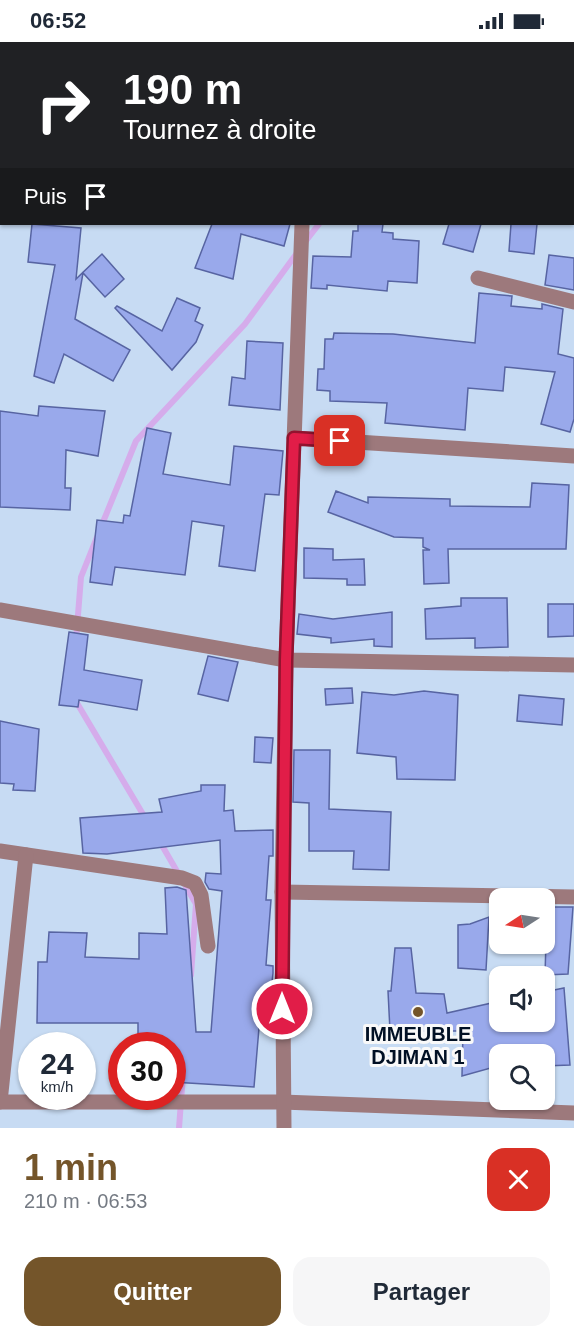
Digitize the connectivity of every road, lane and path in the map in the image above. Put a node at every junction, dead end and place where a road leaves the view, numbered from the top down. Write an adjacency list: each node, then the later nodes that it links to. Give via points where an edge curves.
1 (302, 225): 4 (street)
2 (478, 278): 3 (street)
3 (574, 302)
4 (294, 438): 5 (street); 7 (street)
5 (574, 456)
6 (0, 610): 7 (street)
7 (286, 660): 8 (street); 11 (street)
8 (574, 665)
9 (0, 851): 10 (street)
10 (26, 855): 13 (street, via 195,883 201,895); 14 (street)
11 (282, 892): 12 (street); 15 (street)
12 (574, 897)
13 (208, 946)
14 (1, 1102): 15 (street)
15 (282, 1102): 16 (street); 17 (street)
16 (574, 1113)
17 (284, 1128)

